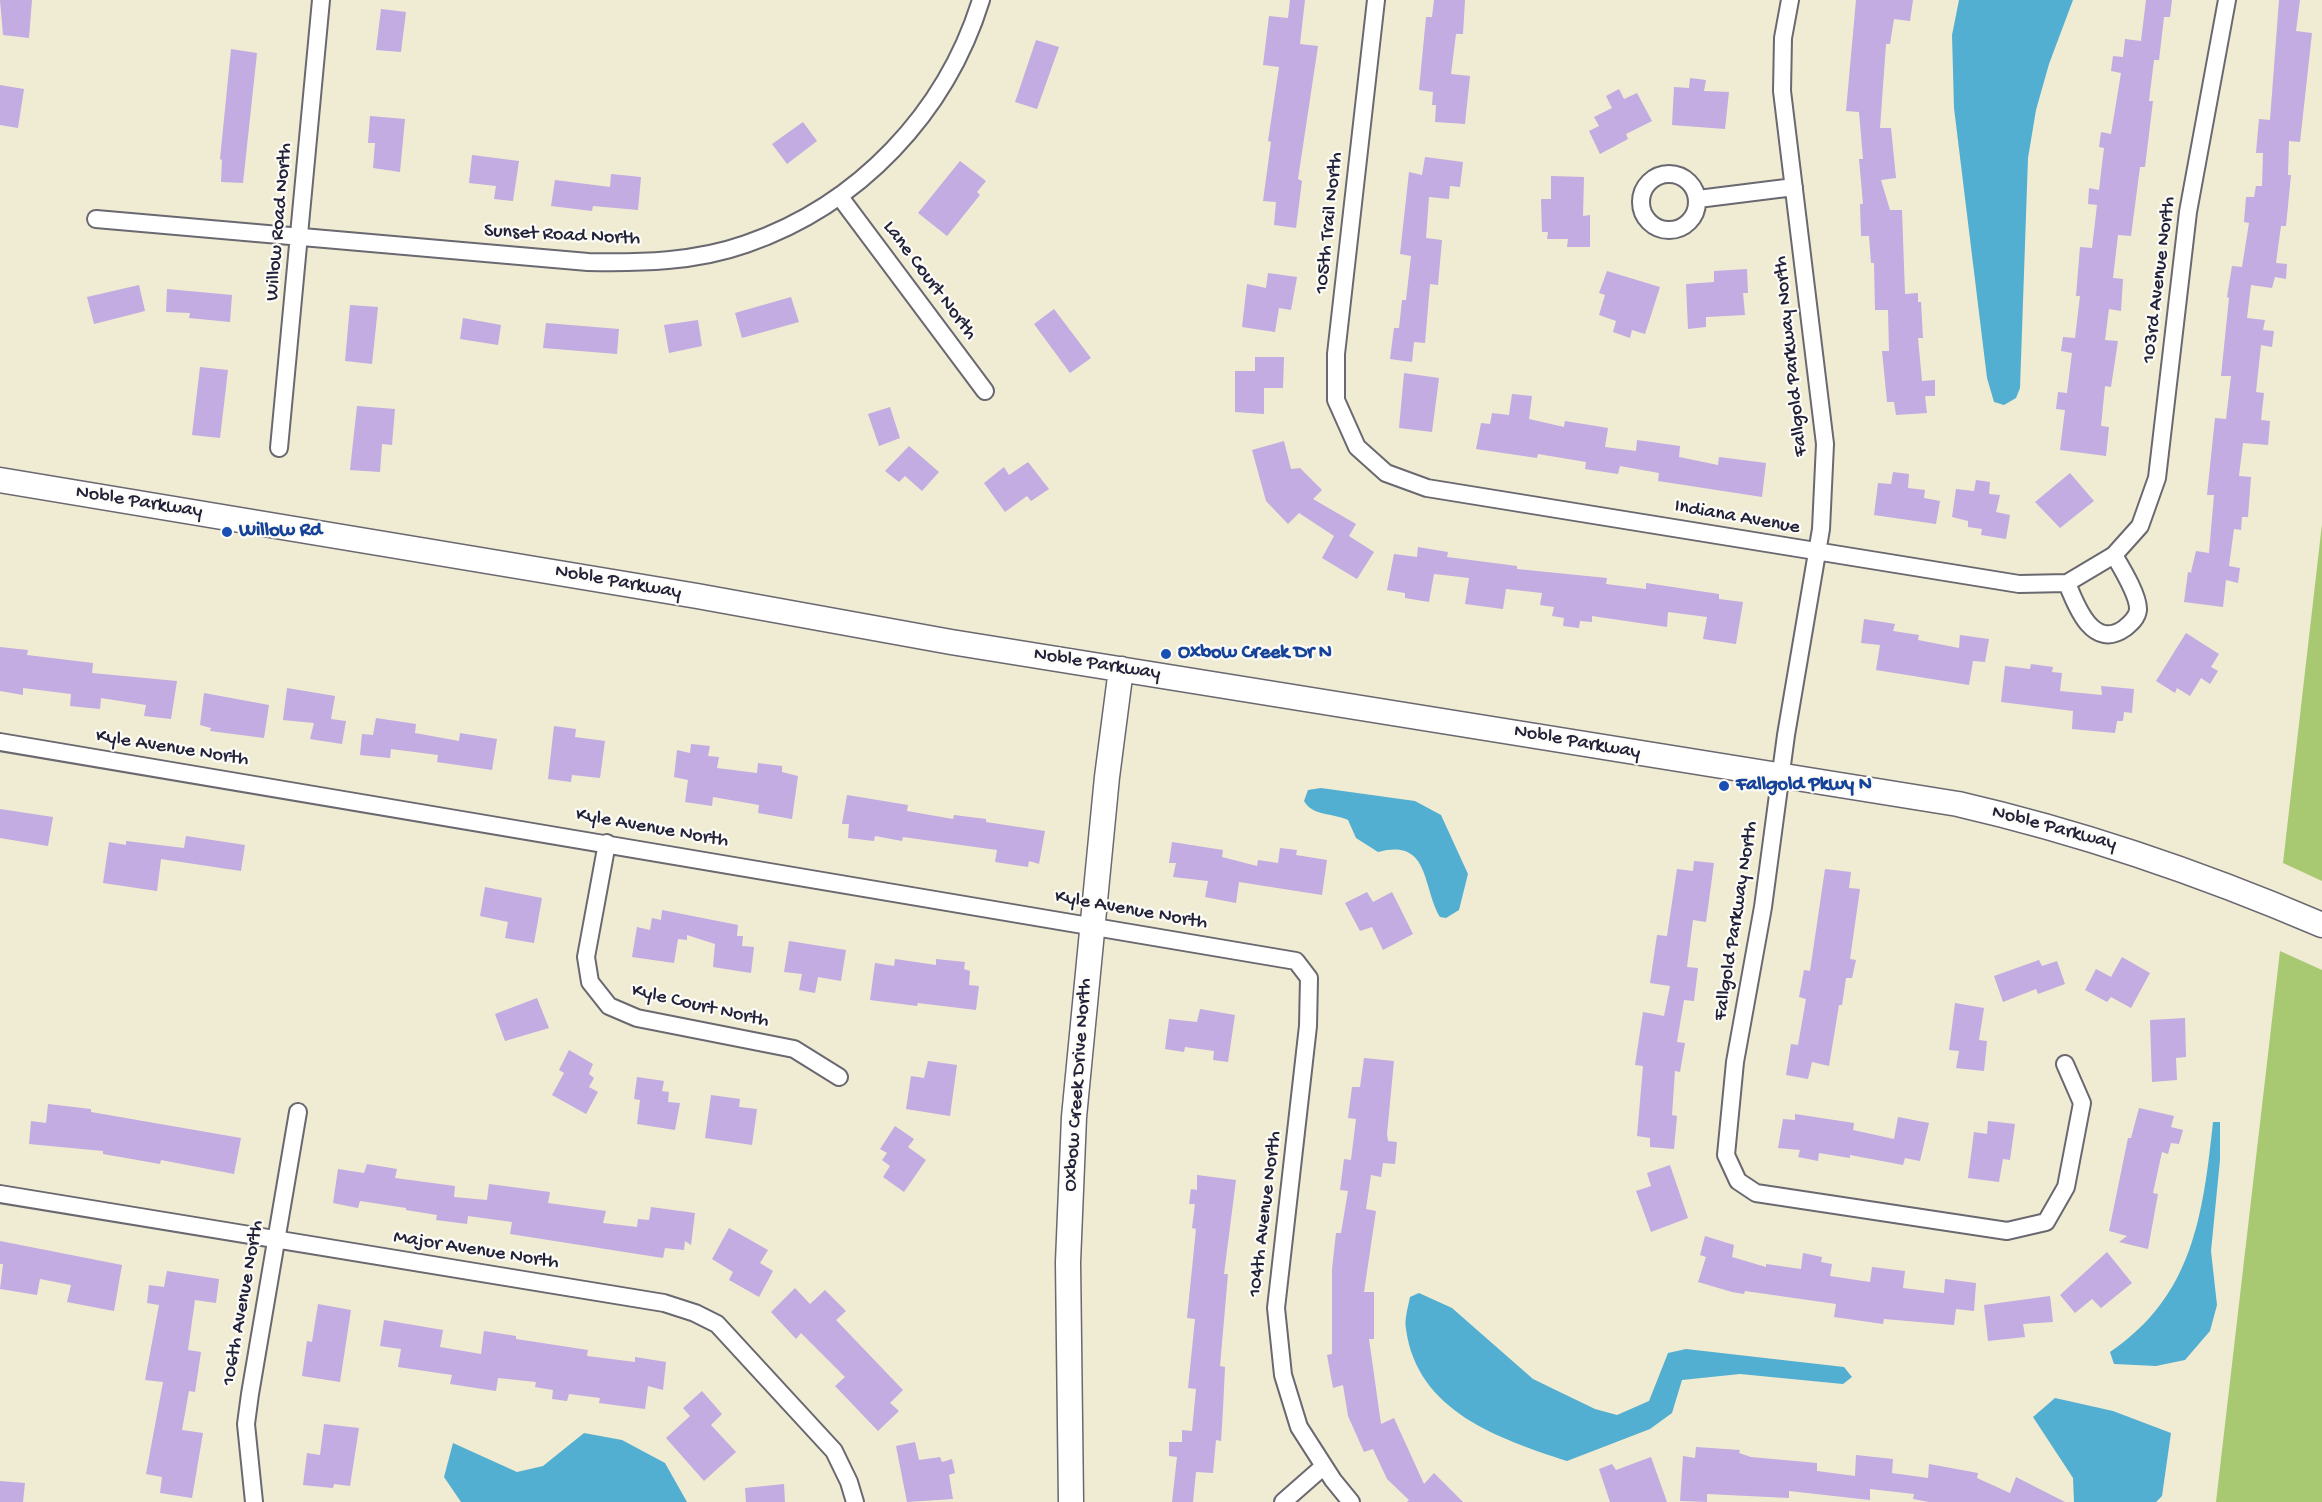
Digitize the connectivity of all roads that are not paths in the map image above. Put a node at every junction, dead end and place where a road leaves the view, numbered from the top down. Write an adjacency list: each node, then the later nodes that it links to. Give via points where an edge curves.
1 (321, 0): 10 (street, Willow Road North)
2 (981, 0): 7 (street, Sunset Road North, via 972,31 948,78 918,123 882,162)
3 (1376, 0): 12 (street, 105th Trail North, via 1336,354 1336,400)
4 (1790, 0): 6 (street, Fallgold Parkway North, via 1783,38 1782,91)
5 (2227, 0): 16 (street, 103rd Avenue North, via 2188,212 2157,478 2140,526)
6 (1794, 187): 8 (street); 15 (street, Fallgold Parkway North, via 1825,444 1821,529)
7 (840, 196): 10 (street, Sunset Road North, via 795,223 746,245 694,257 641,263 588,262); 11 (street, Lane Court North)
8 (1698, 199)
9 (96, 219): 10 (street, Sunset Road North)
10 (300, 236): 13 (street, Willow Road North)
11 (986, 390)
12 (1357, 447): 15 (street, Indiana Avenue, via 1386,473 1427,488)
13 (279, 448)
14 (0, 480): 18 (main road, Noble Parkway)
15 (1816, 553): 17 (street, Indiana Avenue, via 2019,584); 20 (street, Fallgold Parkway North)
16 (2114, 555): 17 (street, Indiana Avenue); 17 (street, via 2138,609 2133,622 2119,633 2105,634 2092,629 2080,614)
17 (2067, 583)
18 (1121, 669): 20 (main road, Noble Parkway); 23 (main road, Oxbow Creek Drive North)
19 (0, 742): 21 (street, Kyle Avenue North)
20 (1781, 777): 22 (main road, Noble Parkway, via 1958,804 2057,828 2186,870); 25 (street, Fallgold Parkway North, via 1735,1062 1726,1155 1738,1181 1756,1192 2007,1231 2046,1222 2066,1187 2082,1103)
21 (607, 843): 23 (street, Kyle Avenue North); 26 (street, Kyle Court North, via 586,957 590,982 609,1006 637,1018 794,1049)
22 (2322, 925)
23 (1092, 927): 24 (street, Kyle Avenue North); 33 (main road, Oxbow Creek Drive North, via 1078,1059 1070,1194)
24 (1296, 961): 30 (street, 104th Avenue North, via 1309,978 1308,1026 1276,1308 1282,1375 1299,1427)
25 (2065, 1064)
26 (839, 1077)
27 (298, 1112): 29 (street, 106th Avenue North)
28 (0, 1194): 29 (street, Major Avenue North)
29 (277, 1241): 31 (street, 106th Avenue North, via 246,1424); 32 (street, Major Avenue North, via 664,1303 695,1313 717,1324 834,1451)
30 (1324, 1466): 34 (street); 35 (street, 104th Avenue North)
31 (254, 1502)
32 (855, 1502)
33 (1071, 1502)
34 (1284, 1502)
35 (1351, 1502)

